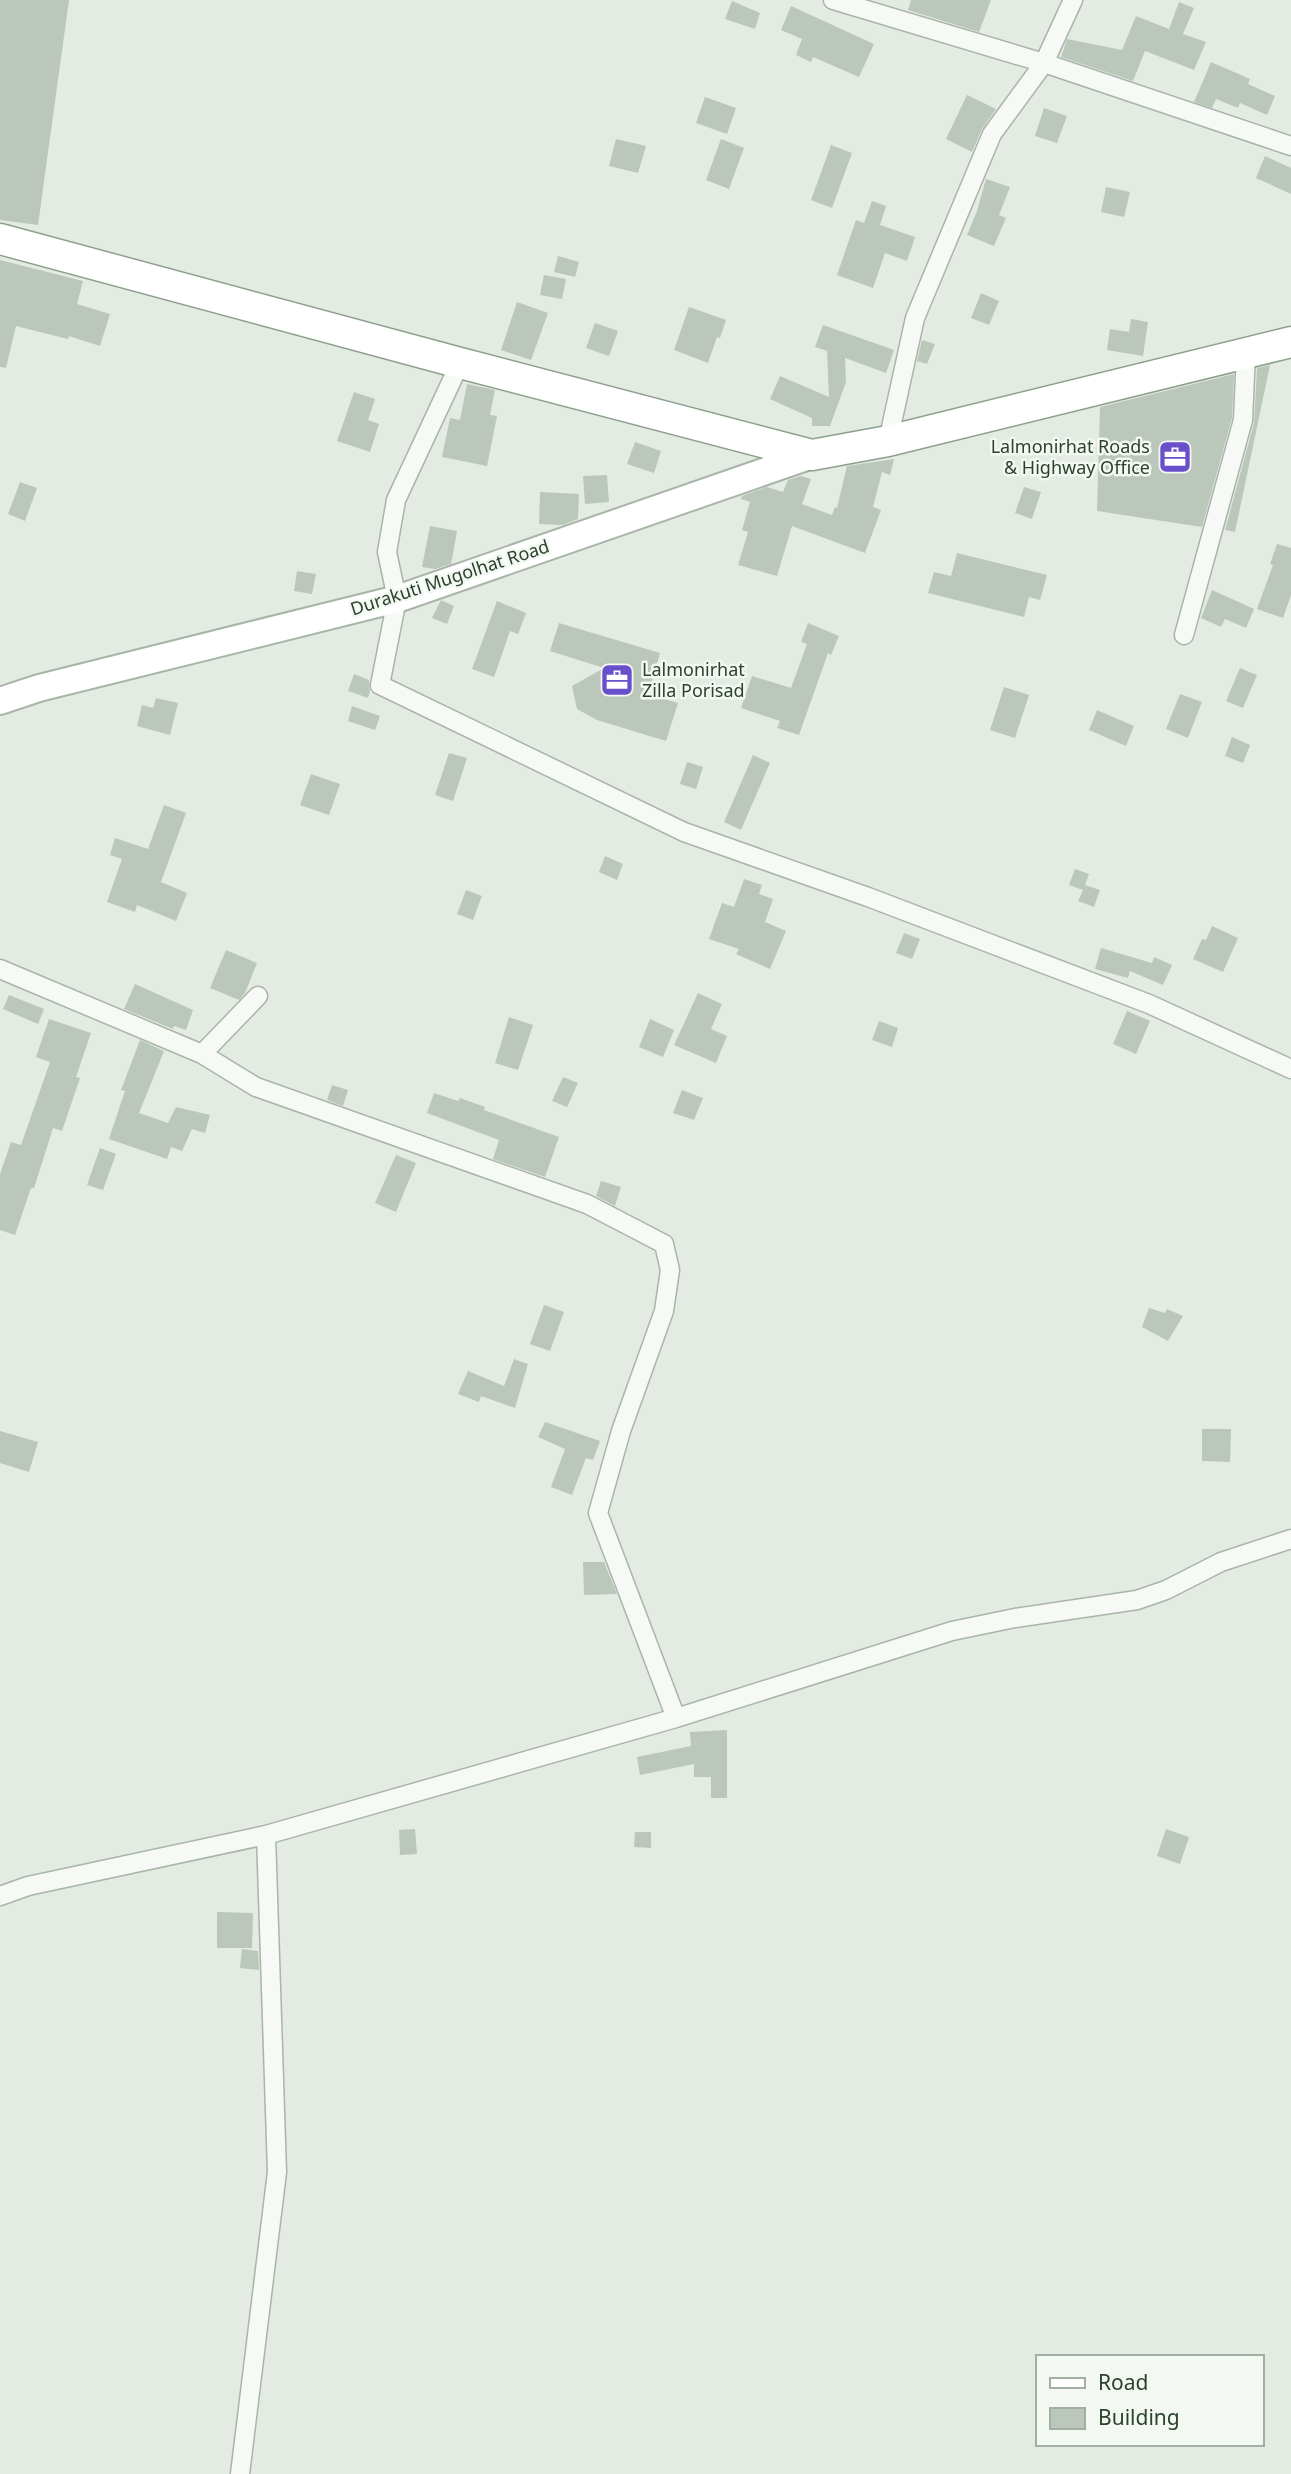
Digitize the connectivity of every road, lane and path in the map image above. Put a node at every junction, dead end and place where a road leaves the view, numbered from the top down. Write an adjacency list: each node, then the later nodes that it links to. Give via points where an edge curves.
1 (833, 0): 3 (street)
2 (1073, 0): 3 (street)
3 (1044, 62): 4 (street); 9 (street, via 992,134 915,318)
4 (1291, 146)
5 (0, 239): 8 (highway)
6 (1291, 342): 7 (highway)
7 (1246, 353): 9 (highway); 12 (street, via 1243,421)
8 (460, 363): 10 (highway); 11 (street, via 396,500 387,552)
9 (888, 441): 10 (highway)
10 (812, 455): 11 (main road, Durakuti Mugolhat Road)
11 (397, 599): 13 (main road, Durakuti Mugolhat Road); 17 (street, via 380,685 684,832 1149,1004)
12 (1184, 635)
13 (0, 701)
14 (0, 969): 16 (street)
15 (258, 996): 16 (street)
16 (202, 1054): 19 (street, via 256,1087 587,1204 664,1244 670,1270 664,1311 621,1431 598,1513)
17 (1291, 1069)
18 (1291, 1539): 19 (street, via 1221,1562 1137,1600 952,1631)
19 (676, 1718): 20 (street)
20 (267, 1835): 21 (street); 22 (street, via 277,2172)
21 (0, 1896)
22 (240, 2474)

